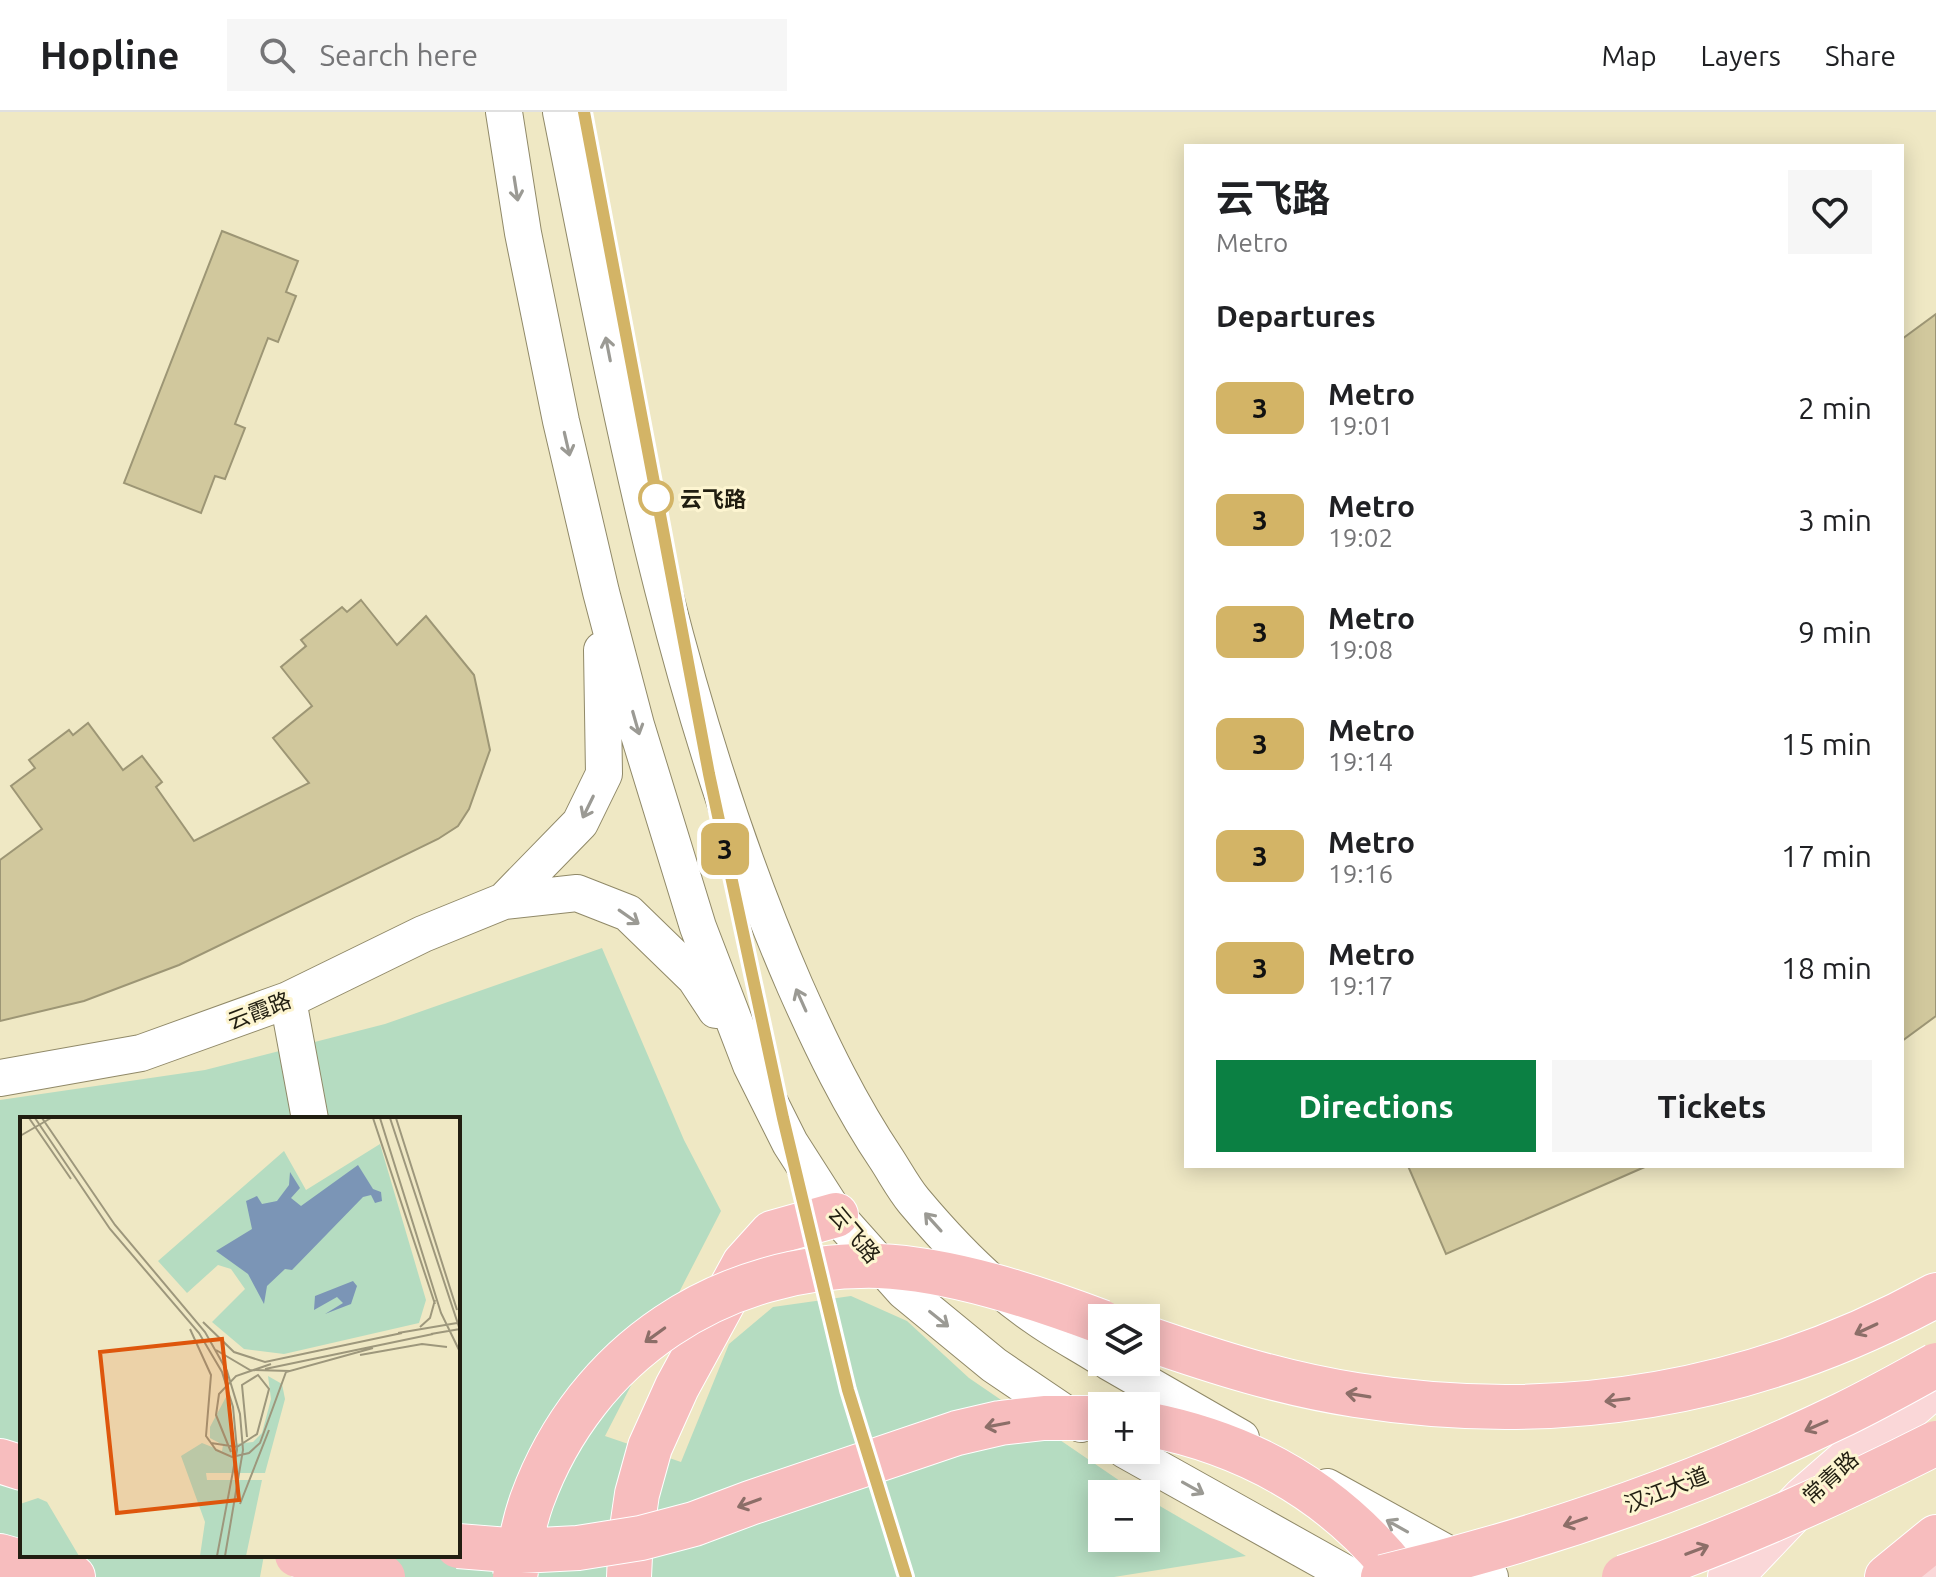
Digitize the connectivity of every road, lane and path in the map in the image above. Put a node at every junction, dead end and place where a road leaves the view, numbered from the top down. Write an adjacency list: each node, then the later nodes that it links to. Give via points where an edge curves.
1 (504, 112): 3 (street, 云飞路, one-way to 3, via 523,233)
2 (561, 112): 13 (street, one-way to 2, via 1035,1316 973,1266 912,1199 824,1051 768,925 694,709 660,577)
3 (601, 592): 4 (street, one-way to 4, via 604,774 580,823); 6 (street, 云飞路, one-way to 6, via 698,927)
4 (504, 901): 5 (street, 云霞路); 6 (street, one-way to 6, via 577,893 628,913 695,978)
5 (288, 1000): 7 (street, 云霞路, via 141,1053); 8 (street)
6 (751, 1065): 9 (street, 云飞路, via 790,1143)
7 (0, 1078)
8 (310, 1117)
9 (836, 1215): 19 (street, 云飞路, one-way to 19, via 904,1291 994,1365); 36 (highway, via 772,1233 744,1264 650,1447 637,1494)
10 (1936, 1295): 12 (highway, one-way to 12, via 1821,1349 1764,1369 1690,1388 1585,1404 1467,1407 1354,1395 1227,1366)
11 (1088, 1317): 35 (highway, one-way to 35, bridge, via 966,1280 882,1266 800,1271 722,1295 652,1336 593,1393 548,1461 531,1502)
12 (1160, 1343)
13 (1088, 1349)
14 (1936, 1365): 38 (highway, 汉江大道, one-way to 38, bridge, via 1830,1420 1645,1499 1542,1534)
15 (1134, 1376): 40 (street, one-way to 15)
16 (1936, 1384): 42 (main road, 常青路, via 1805,1498)
17 (1088, 1418): 27 (highway, one-way to 27, bridge, via 1000,1423 957,1433 641,1538 520,1551)
18 (1160, 1426): 39 (highway, via 1250,1456 1319,1495 1350,1520)
19 (1088, 1428)
20 (1936, 1443): 41 (highway, one-way to 20, bridge, via 1757,1527)
21 (0, 1449): 22 (highway)
22 (20, 1454)
23 (0, 1461): 25 (highway)
24 (1150, 1464): 37 (street, one-way to 37)
25 (20, 1467)
26 (1936, 1537): 43 (highway)
27 (460, 1546)
28 (0, 1556): 32 (highway)
29 (305, 1557): 34 (highway, bridge)
30 (310, 1557): 33 (street)
31 (1936, 1564): 44 (main road)
32 (73, 1577)
33 (308, 1577)
34 (383, 1577)
35 (515, 1577)
36 (629, 1577)
37 (1352, 1577)
38 (1383, 1577)
39 (1401, 1577)
40 (1490, 1577)
41 (1624, 1577)
42 (1730, 1577)
43 (1887, 1577)
44 (1924, 1577)

